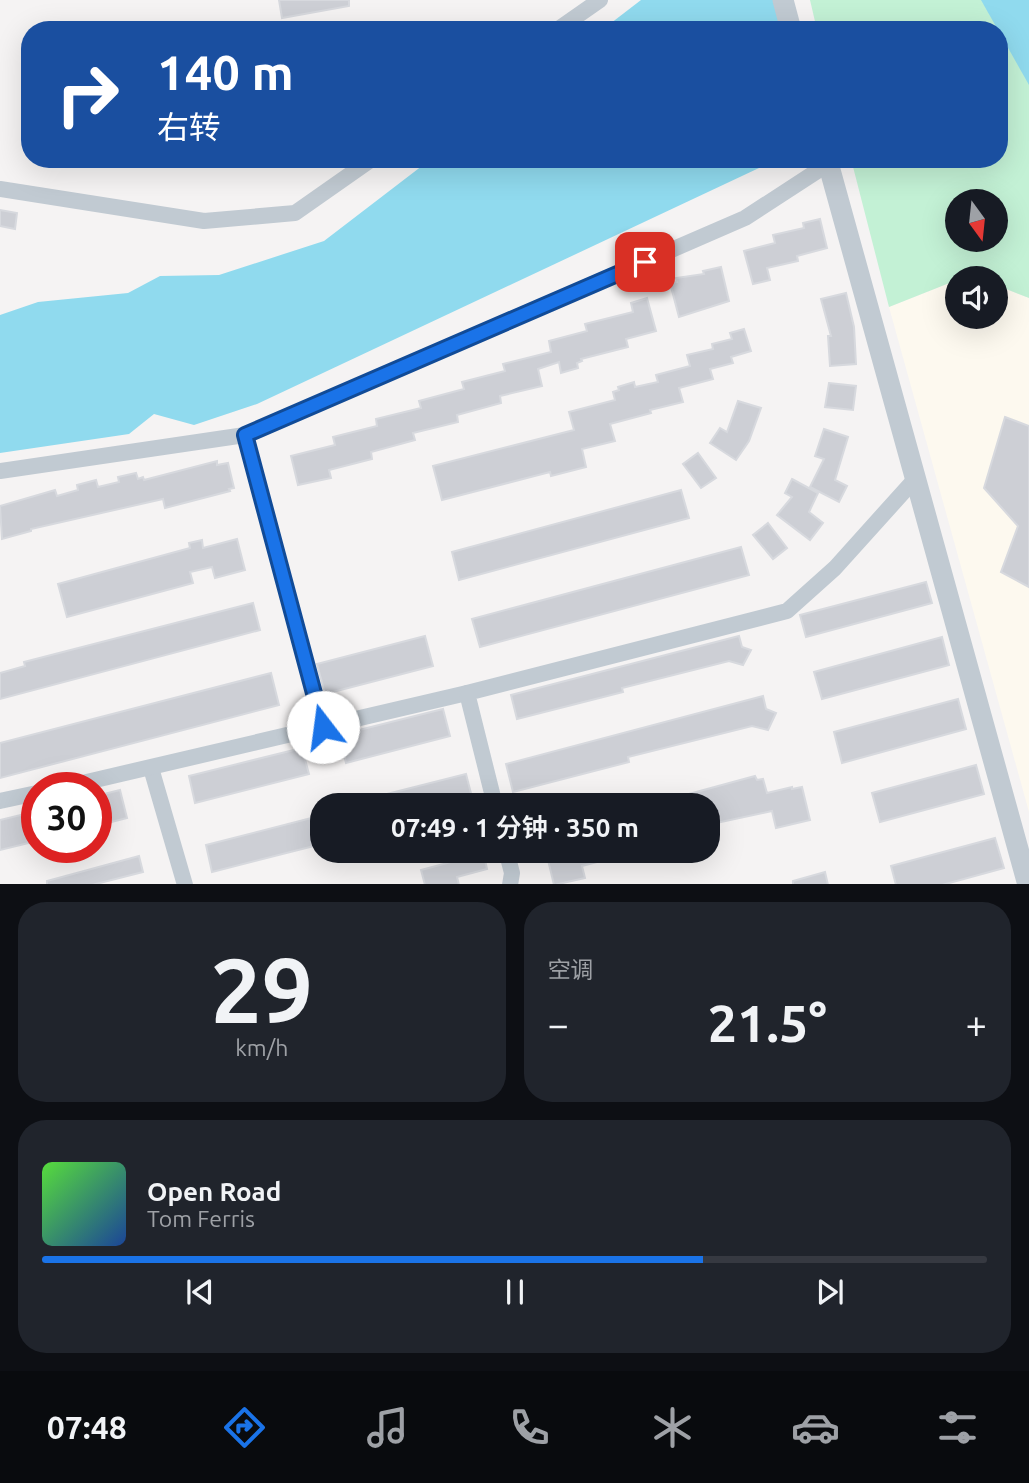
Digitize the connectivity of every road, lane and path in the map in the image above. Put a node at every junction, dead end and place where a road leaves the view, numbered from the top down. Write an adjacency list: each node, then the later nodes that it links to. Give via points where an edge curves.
1 (600, 0): 3 (street)
2 (783, 0): 4 (street)
3 (571, 21)
4 (789, 21)
5 (359, 168): 8 (street, via 295,213 204,221)
6 (819, 168): 9 (street, via 745,218)
7 (830, 168): 11 (street)
8 (0, 189)
9 (245, 435): 10 (street); 13 (street)
10 (0, 471)
11 (916, 478): 12 (street, via 835,568 787,611); 22 (street)
12 (467, 693): 13 (street); 16 (street)
13 (323, 727): 14 (street)
14 (151, 768): 15 (street); 20 (street)
15 (112, 777)
16 (492, 793)
17 (21, 796): 18 (street)
18 (0, 800)
19 (509, 863): 21 (street)
20 (185, 884)
21 (510, 884)
22 (1028, 884)

